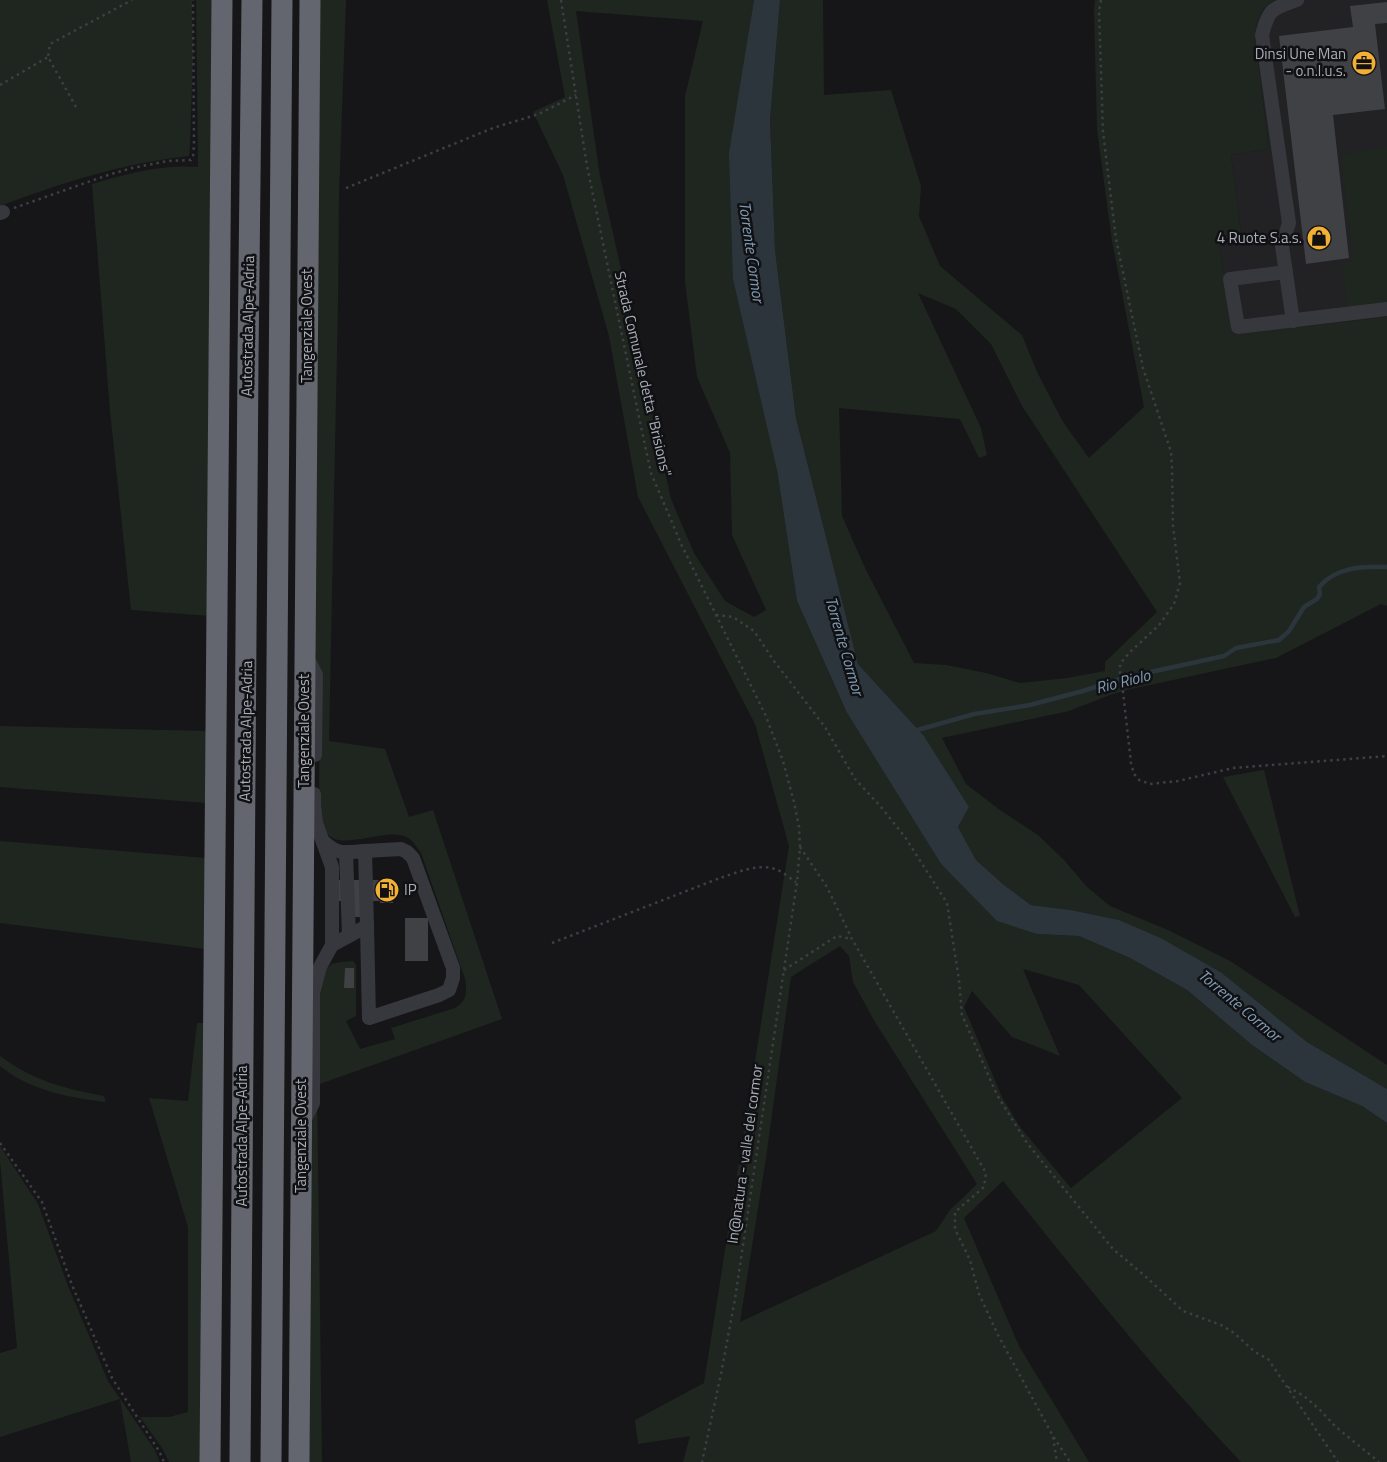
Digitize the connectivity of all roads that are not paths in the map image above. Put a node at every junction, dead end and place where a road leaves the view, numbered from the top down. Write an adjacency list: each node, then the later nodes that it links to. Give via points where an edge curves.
1 (222, 0): 17 (highway)
2 (252, 0): 18 (highway, Autostrada Alpe-Adria)
3 (282, 0): 19 (highway, Autostrada Alpe-Adria)
4 (310, 0): 9 (highway, Tangenziale Ovest)
5 (1297, 0): 6 (lane, via 1273,9 1262,35 1289,223 1282,246)
6 (1286, 272): 8 (lane); 8 (lane, via 1230,279 1238,328)
7 (1387, 309): 8 (lane)
8 (1293, 320)
9 (305, 654): 10 (lane, via 316,675 314,805); 16 (highway, Tangenziale Ovest)
10 (323, 841): 12 (lane, via 332,849); 15 (lane, via 332,867)
11 (365, 851): 12 (lane); 13 (lane); 13 (lane, via 401,849 413,858 453,968 449,990 370,1018)
12 (346, 852): 14 (lane)
13 (367, 926): 14 (lane)
14 (349, 936): 15 (lane)
15 (332, 945): 16 (lane, via 320,967 313,992 312,1103)
16 (301, 1127): 20 (highway, Tangenziale Ovest)
17 (210, 1462)
18 (240, 1462)
19 (271, 1462)
20 (299, 1462)

